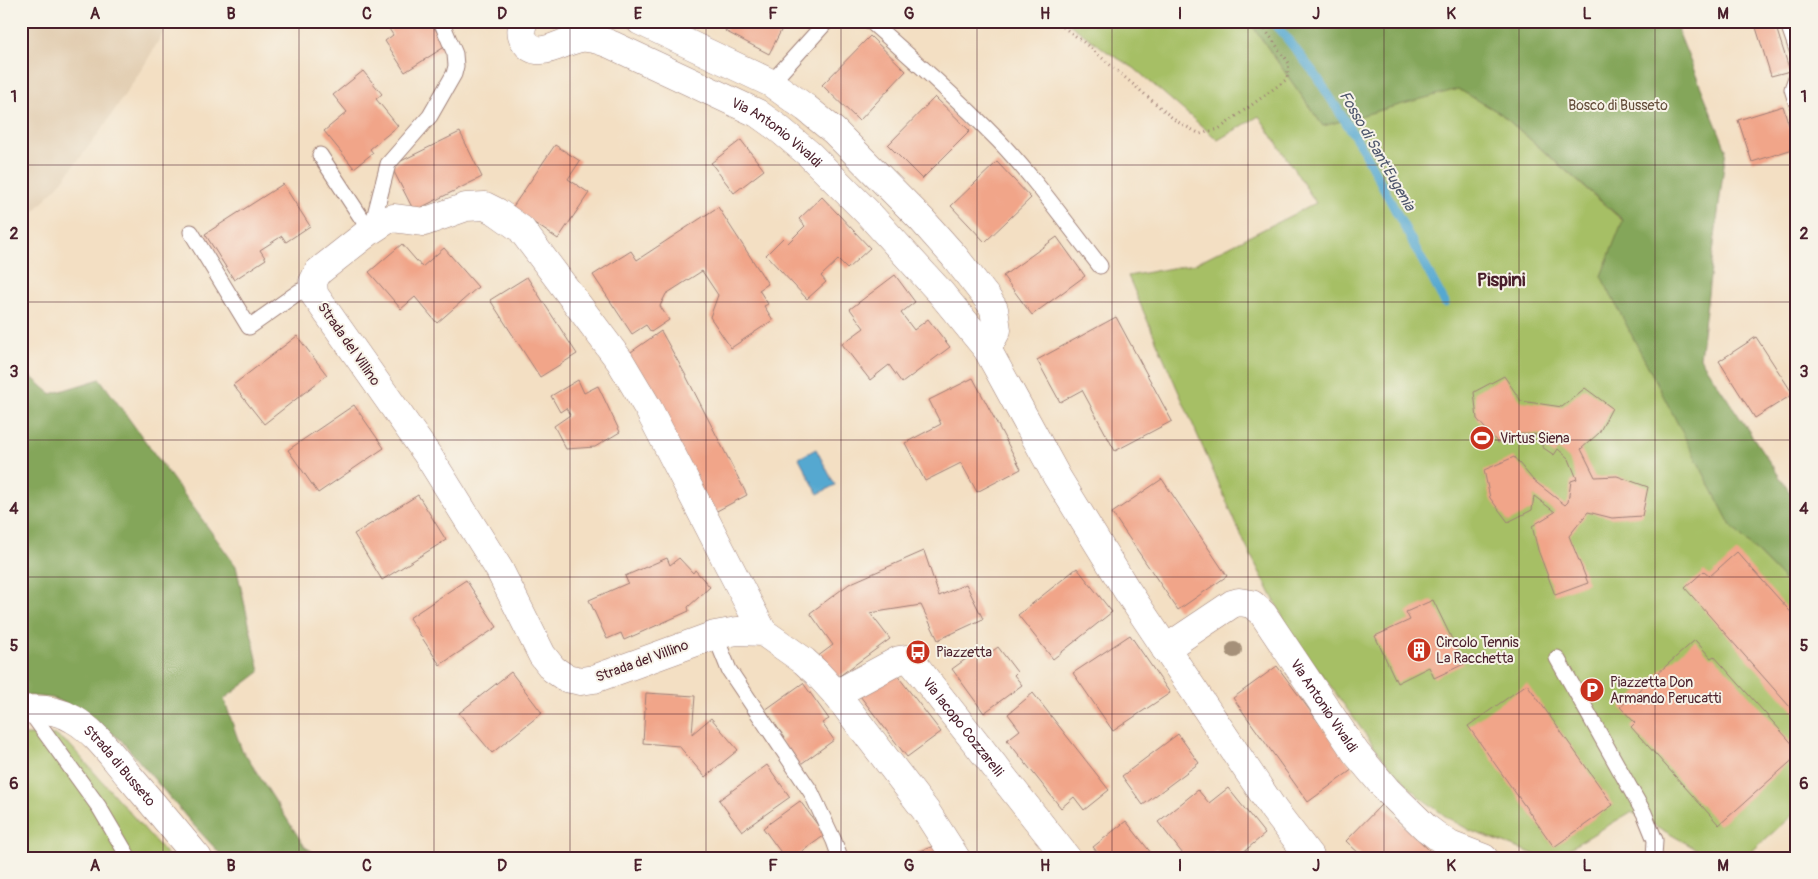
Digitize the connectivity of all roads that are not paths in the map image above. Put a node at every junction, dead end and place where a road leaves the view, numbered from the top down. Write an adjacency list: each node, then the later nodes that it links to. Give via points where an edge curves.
1 (441, 21): 12 (lane, via 454,54 454,74 430,116 388,164)
2 (524, 21): 16 (street, Via Antonio Vivaldi, via 521,33 534,50 579,38 598,40 758,113 808,154 868,213)
3 (640, 21): 9 (street)
4 (827, 21): 9 (lane)
5 (870, 21): 14 (lane, via 1000,142)
6 (1787, 21): 7 (lane)
7 (1797, 50)
8 (1797, 75): 10 (lane, via 1792,90)
9 (771, 83): 16 (street, via 834,131 954,256 994,310 997,330)
10 (1797, 105)
11 (320, 155): 12 (lane)
12 (370, 231): 15 (street); 17 (street, via 393,218 424,222 474,206 484,206 497,212 521,230 614,354 648,408)
13 (191, 232): 15 (lane, via 249,326)
14 (1100, 266)
15 (315, 280): 18 (street, Strada del Villino, via 319,300 429,457 499,569 542,655 553,669 566,678 594,679)
16 (987, 349): 19 (street, Via Antonio Vivaldi, via 1081,517)
17 (763, 632): 18 (street, Strada del Villino, via 737,631); 21 (street, via 804,661)
18 (715, 635): 25 (lane, via 729,670 811,792)
19 (1165, 649): 28 (street, Via Antonio Vivaldi, via 1274,810); 29 (street, Via Antonio Vivaldi, via 1232,604 1252,604 1270,623 1356,753 1387,790 1441,840)
20 (1557, 658): 30 (lane, via 1647,819 1655,840)
21 (836, 694): 26 (street, via 931,818); 27 (street, Via Iacopo Cozzarelli, via 893,662 906,659 913,663)
22 (24, 709): 23 (lane, via 98,807); 24 (street, Strada di Busseto, via 44,709 63,714 93,735)
23 (130, 858)
24 (198, 858)
25 (840, 858)
26 (956, 858)
27 (1067, 858)
28 (1311, 858)
29 (1484, 858)
30 (1654, 858)

